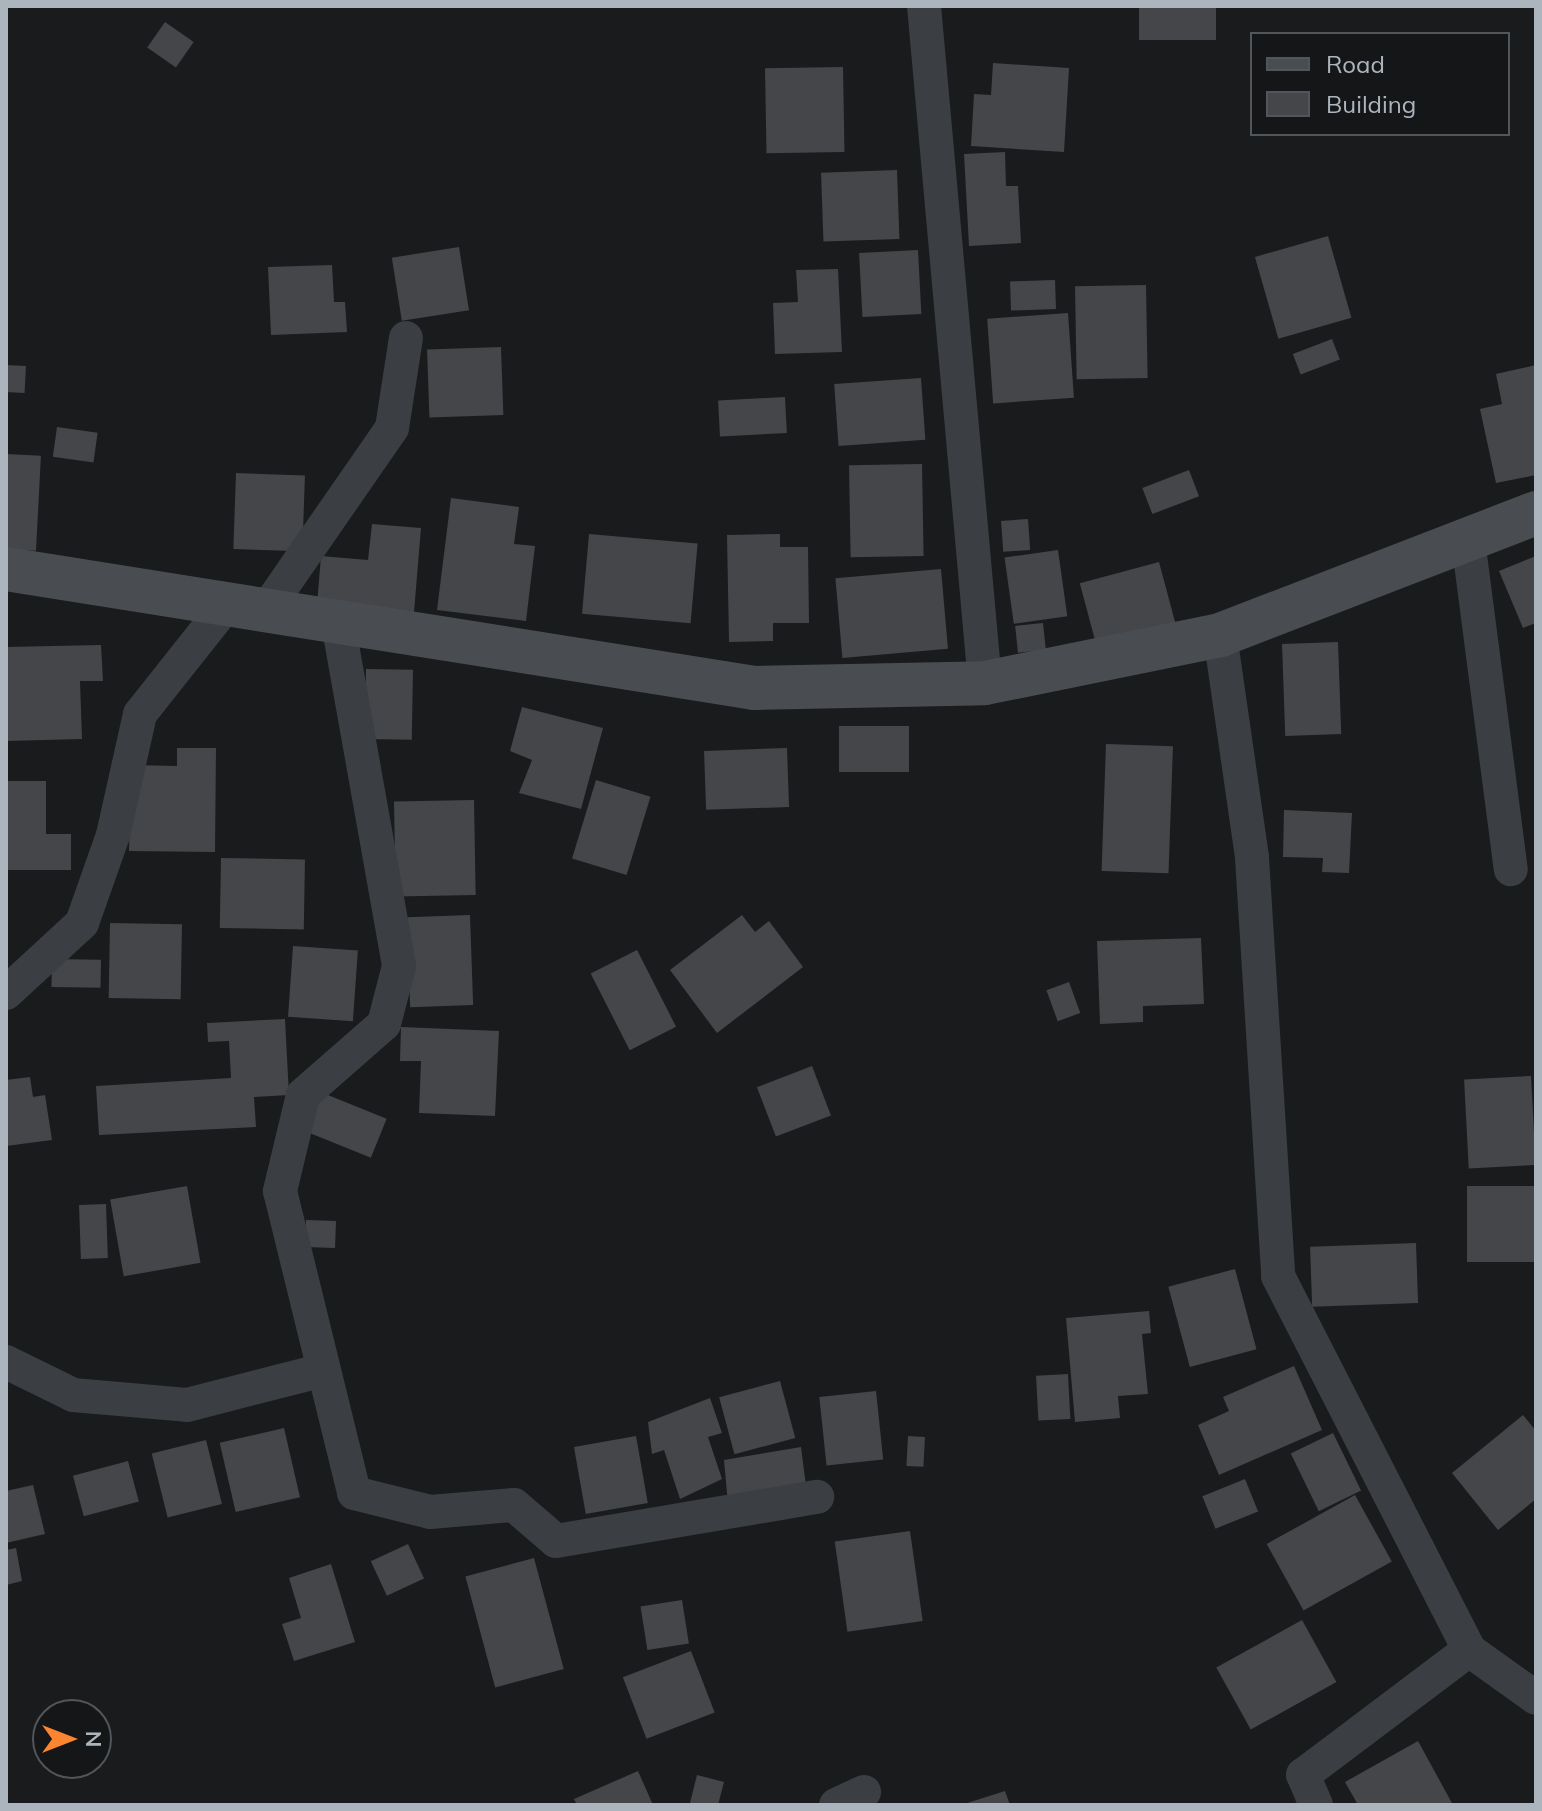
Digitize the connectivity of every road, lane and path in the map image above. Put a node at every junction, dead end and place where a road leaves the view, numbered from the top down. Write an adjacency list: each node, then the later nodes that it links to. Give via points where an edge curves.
1 (924, 6): 9 (street)
2 (406, 338): 6 (street, via 392,428)
3 (1536, 513): 4 (street)
4 (1468, 540): 8 (street); 10 (street)
5 (6, 569): 6 (street)
6 (247, 607): 7 (street); 11 (street, via 140,714 113,835 82,923)
7 (338, 623): 9 (street, via 755,688); 13 (street, via 399,966 384,1024 303,1095 280,1191)
8 (1220, 635): 9 (street); 15 (street, via 1252,858 1278,1276)
9 (985, 683)
10 (1511, 869)
11 (6, 993)
12 (6, 1362): 13 (street, via 73,1395 187,1405)
13 (319, 1371): 14 (street, via 354,1493 430,1512 514,1505 556,1541)
14 (817, 1497)
15 (1469, 1650): 16 (street); 17 (street, via 1303,1775)
16 (1536, 1698)
17 (1316, 1805)

